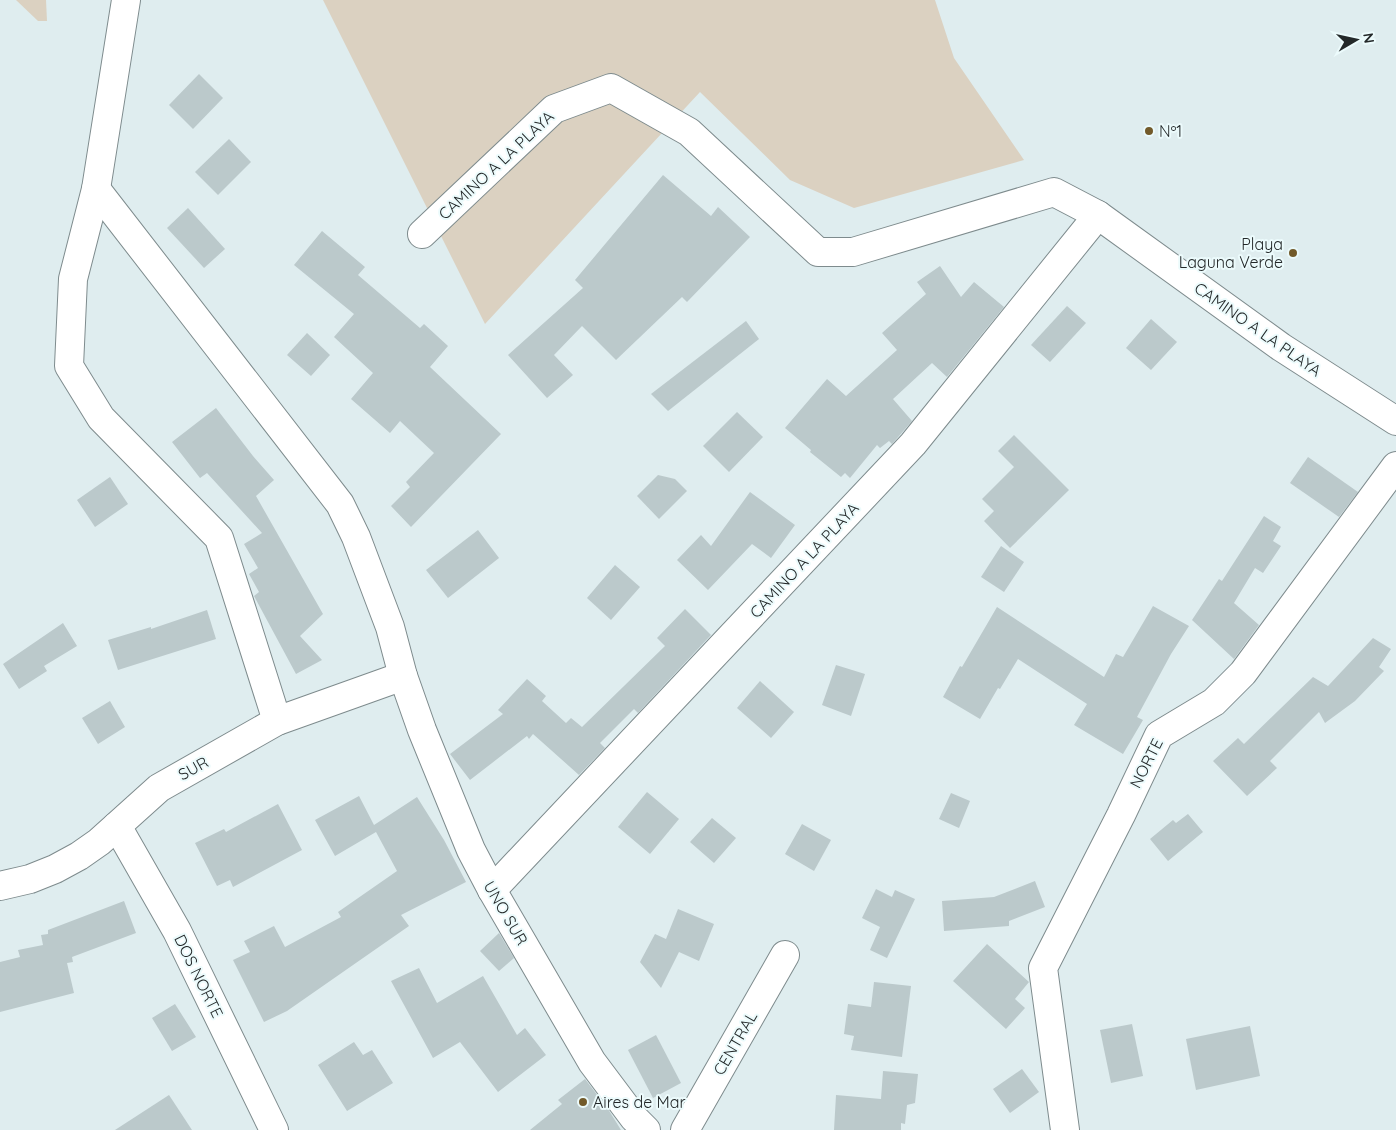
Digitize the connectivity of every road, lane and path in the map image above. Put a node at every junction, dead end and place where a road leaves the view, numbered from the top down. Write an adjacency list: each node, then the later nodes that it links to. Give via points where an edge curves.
1 (126, 0): 2 (street)
2 (96, 189): 7 (street, UNO SUR, via 340,504 390,627); 8 (street, via 73,278 69,366 101,418 219,538)
3 (1098, 215): 4 (street, CAMINO A LA PLAYA, via 1054,192 853,252 818,252 689,132 611,88 554,109); 5 (street, CAMINO A LA PLAYA, via 1281,347); 11 (street, CAMINO A LA PLAYA, via 913,444)
4 (422, 234)
5 (1396, 421)
6 (1396, 466): 16 (street, NORTE, via 1243,673 1214,702 1159,734 1043,968)
7 (403, 676): 8 (street, SUR); 11 (street, UNO SUR, via 471,850)
8 (277, 722): 9 (street, SUR, via 159,788)
9 (117, 826): 10 (street, SUR, via 79,856 55,869); 13 (street, DOS NORTE, via 177,931)
10 (0, 886)
11 (492, 890): 14 (street, UNO SUR, via 592,1062)
12 (785, 955): 15 (street, CENTRAL)
13 (274, 1130)
14 (646, 1130)
15 (684, 1130)
16 (1065, 1130)

